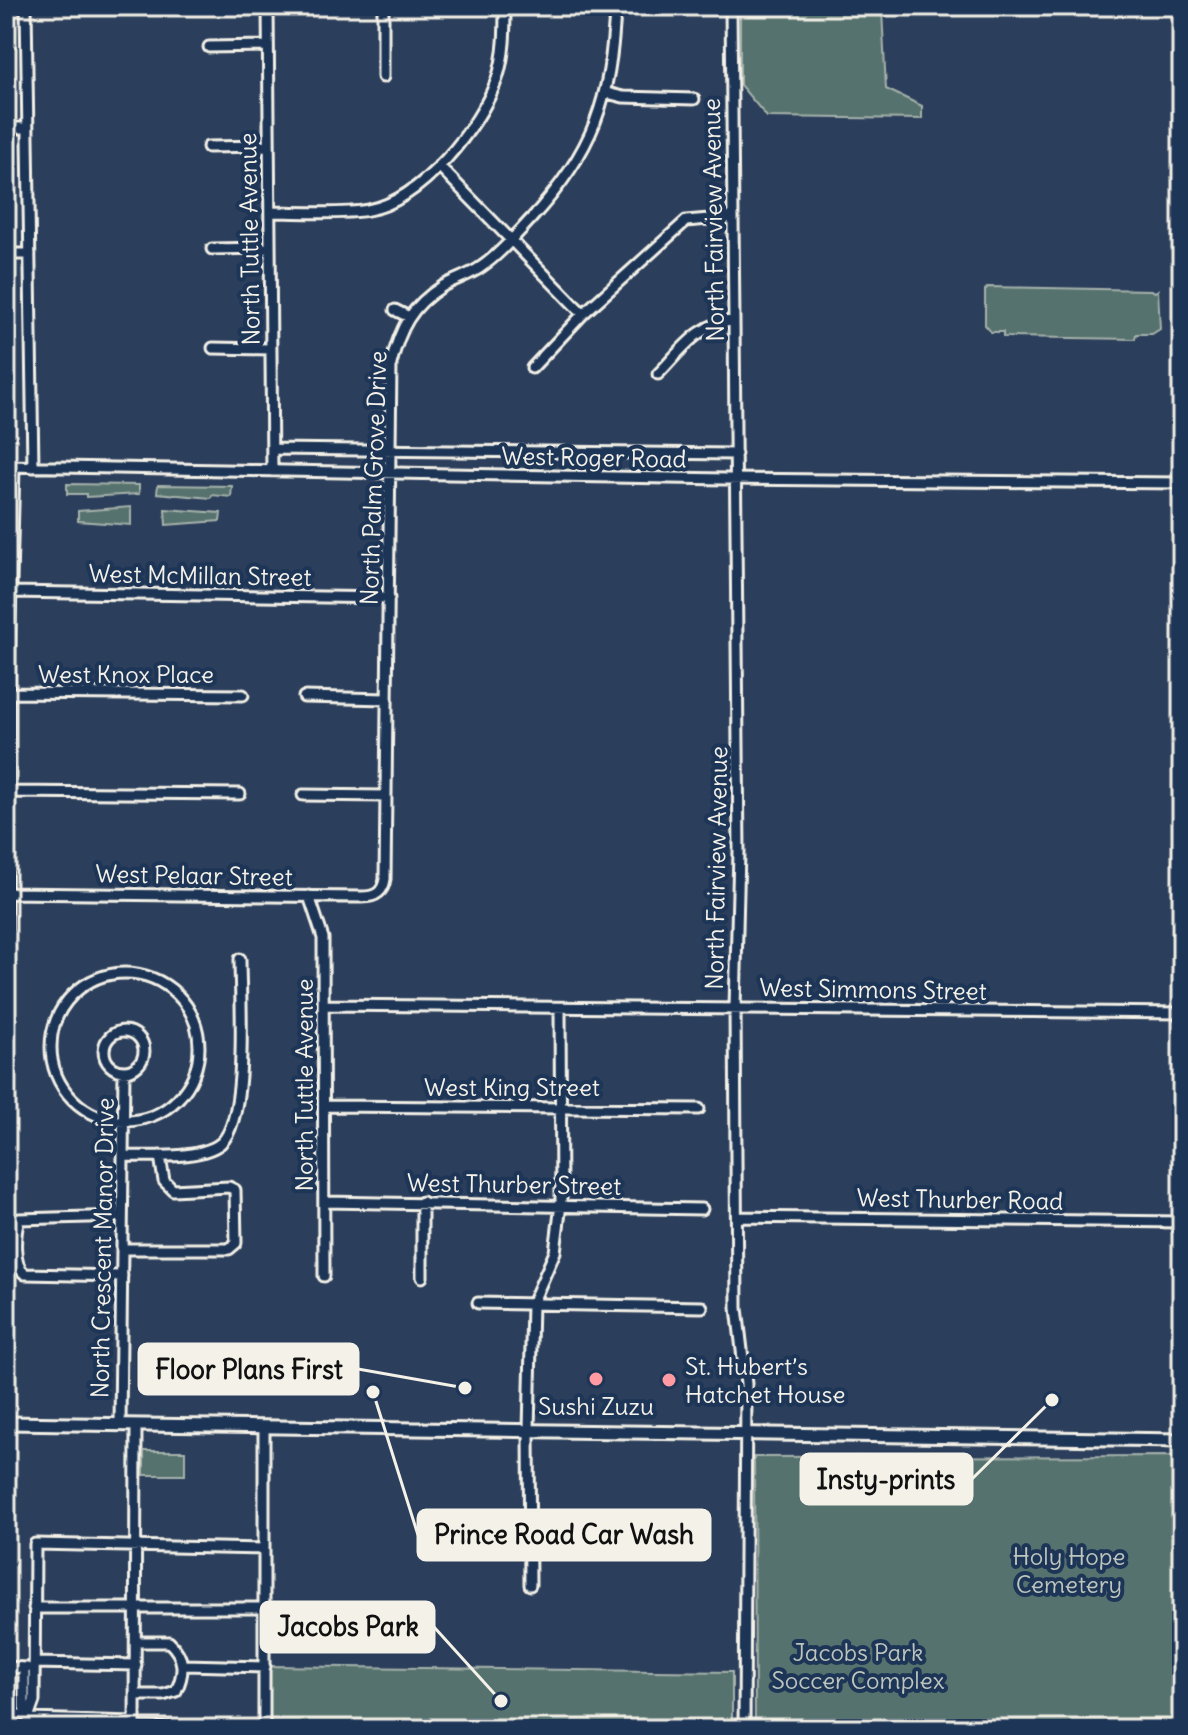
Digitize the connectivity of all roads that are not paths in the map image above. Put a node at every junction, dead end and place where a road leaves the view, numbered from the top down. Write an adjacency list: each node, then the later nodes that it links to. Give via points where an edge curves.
1 (26, 6): 13 (street)
2 (268, 6): 7 (street, North Tuttle Avenue)
3 (383, 6): 9 (street)
4 (505, 6): 16 (street, via 504,50 496,81 483,109)
5 (615, 6): 10 (street, North Palm Grove Drive)
6 (731, 6): 18 (street, North Fairview Avenue)
7 (267, 46): 8 (street); 14 (street, North Tuttle Avenue)
8 (209, 47)
9 (383, 77)
10 (607, 93): 11 (street); 19 (street, North Palm Grove Drive, via 559,189)
11 (694, 99)
12 (6, 128): 13 (street)
13 (28, 128): 23 (street)
14 (268, 146): 15 (street); 17 (street, North Tuttle Avenue)
15 (208, 147)
16 (439, 166): 17 (street, via 395,201 368,210); 19 (street)
17 (270, 212): 20 (street, North Tuttle Avenue)
18 (732, 217): 25 (street, via 686,221); 27 (street, North Fairview Avenue)
19 (511, 240): 25 (street); 26 (street, North Palm Grove Drive, via 482,267 442,286)
20 (270, 248): 21 (street); 29 (street, North Tuttle Avenue)
21 (212, 249)
22 (6, 254): 23 (street)
23 (30, 254): 36 (street)
24 (395, 310): 26 (street)
25 (583, 314): 30 (street)
26 (409, 317): 33 (street, North Palm Grove Drive, via 391,364)
27 (734, 321): 31 (street, via 709,326); 34 (street, North Fairview Avenue)
28 (213, 348): 29 (street)
29 (271, 349): 32 (street, North Tuttle Avenue)
30 (532, 368)
31 (658, 374)
32 (272, 449): 33 (street, West Roger Road); 37 (street, North Tuttle Avenue)
33 (392, 451): 34 (street, West Roger Road); 38 (street, North Palm Grove Drive)
34 (736, 454): 39 (street, North Fairview Avenue)
35 (10, 466): 36 (street, West Roger Road); 41 (street)
36 (33, 467): 37 (street, West Roger Road)
37 (272, 471): 38 (street, West Roger Road)
38 (392, 474): 39 (street, West Roger Road); 42 (street, North Palm Grove Drive)
39 (736, 479): 40 (street, West Roger Road); 60 (street, North Fairview Avenue)
40 (1182, 483)
41 (10, 592): 42 (street, West McMillan Street); 43 (street)
42 (389, 598): 47 (street, North Palm Grove Drive)
43 (8, 645): 44 (street)
44 (8, 693): 45 (street, West Knox Place); 48 (street)
45 (243, 695)
46 (304, 697): 47 (street)
47 (387, 699): 52 (street, North Palm Grove Drive)
48 (7, 744): 49 (street)
49 (8, 792): 50 (street); 53 (street)
50 (240, 794)
51 (303, 795): 52 (street)
52 (385, 796): 54 (street, North Palm Grove Drive)
53 (7, 893): 55 (street, West Pelaar Street); 56 (street)
54 (383, 894): 55 (street, West Pelaar Street)
55 (309, 896): 58 (street, North Tuttle Avenue, via 323,938)
56 (6, 945)
57 (240, 959): 68 (street, via 235,1120 221,1143 198,1153)
58 (324, 1005): 59 (street, West Simmons Street); 63 (street, North Tuttle Avenue)
59 (560, 1008): 60 (street, West Simmons Street); 64 (street)
60 (735, 1008): 61 (street, West Simmons Street); 74 (street, North Fairview Avenue)
61 (1182, 1013)
62 (124, 1071): 62 (street, via 113,1068 103,1054 109,1037 125,1031 136,1035 144,1052 140,1063); 66 (street, North Crescent Manor Drive)
63 (325, 1106): 64 (street, West King Street); 69 (street, North Tuttle Avenue)
64 (560, 1107): 65 (street, West King Street); 71 (street)
65 (699, 1109)
66 (124, 1121): 66 (street, via 167,1109 183,1093 192,1081 198,1039 181,999 143,975 120,973 95,979 70,996 53,1026 50,1047 59,1080 71,1098 88,1111); 67 (street, North Crescent Manor Drive)
67 (123, 1156): 68 (street); 73 (street, North Crescent Manor Drive)
68 (160, 1156): 76 (street, via 164,1181 173,1190 235,1190 236,1243 229,1249)
69 (325, 1202): 70 (street, West Thurber Street); 78 (street, North Tuttle Avenue)
70 (422, 1202): 71 (street, West Thurber Street); 79 (street)
71 (561, 1204): 72 (street, West Thurber Street); 81 (street, via 555,1252)
72 (702, 1209)
73 (122, 1216): 76 (street, North Crescent Manor Drive); 77 (street, via 19,1219 17,1235 21,1273)
74 (737, 1217): 75 (street, West Thurber Road); 88 (street, North Fairview Avenue)
75 (1182, 1222)
76 (122, 1249): 77 (street, North Crescent Manor Drive)
77 (122, 1276): 84 (street, North Crescent Manor Drive)
78 (324, 1276)
79 (422, 1277)
80 (478, 1303): 81 (street)
81 (532, 1304): 82 (street); 87 (street)
82 (702, 1307)
83 (6, 1423): 84 (main road)
84 (120, 1425): 85 (main road)
85 (136, 1425): 86 (main road); 90 (street)
86 (264, 1427): 87 (main road); 91 (street)
87 (529, 1430): 88 (main road); 92 (street)
88 (744, 1433): 89 (main road); 108 (street, North Fairview Avenue)
89 (1182, 1440)
90 (137, 1547): 91 (street); 93 (street, via 35,1544); 94 (street)
91 (264, 1549): 95 (street)
92 (530, 1585)
93 (34, 1608): 94 (street); 99 (street)
94 (136, 1608): 95 (street); 96 (street)
95 (265, 1608): 101 (street)
96 (136, 1642): 97 (street); 98 (street, via 169,1642)
97 (136, 1665): 99 (street); 102 (street)
98 (184, 1665): 101 (street); 102 (street, via 176,1691)
99 (31, 1666): 100 (street); 104 (street, via 34,1701)
100 (6, 1667)
101 (265, 1667): 107 (street)
102 (135, 1695): 105 (street)
103 (6, 1715): 104 (street)
104 (29, 1721): 105 (street)
105 (135, 1726): 106 (street)
106 (243, 1729)
107 (264, 1729)
108 (744, 1729)

